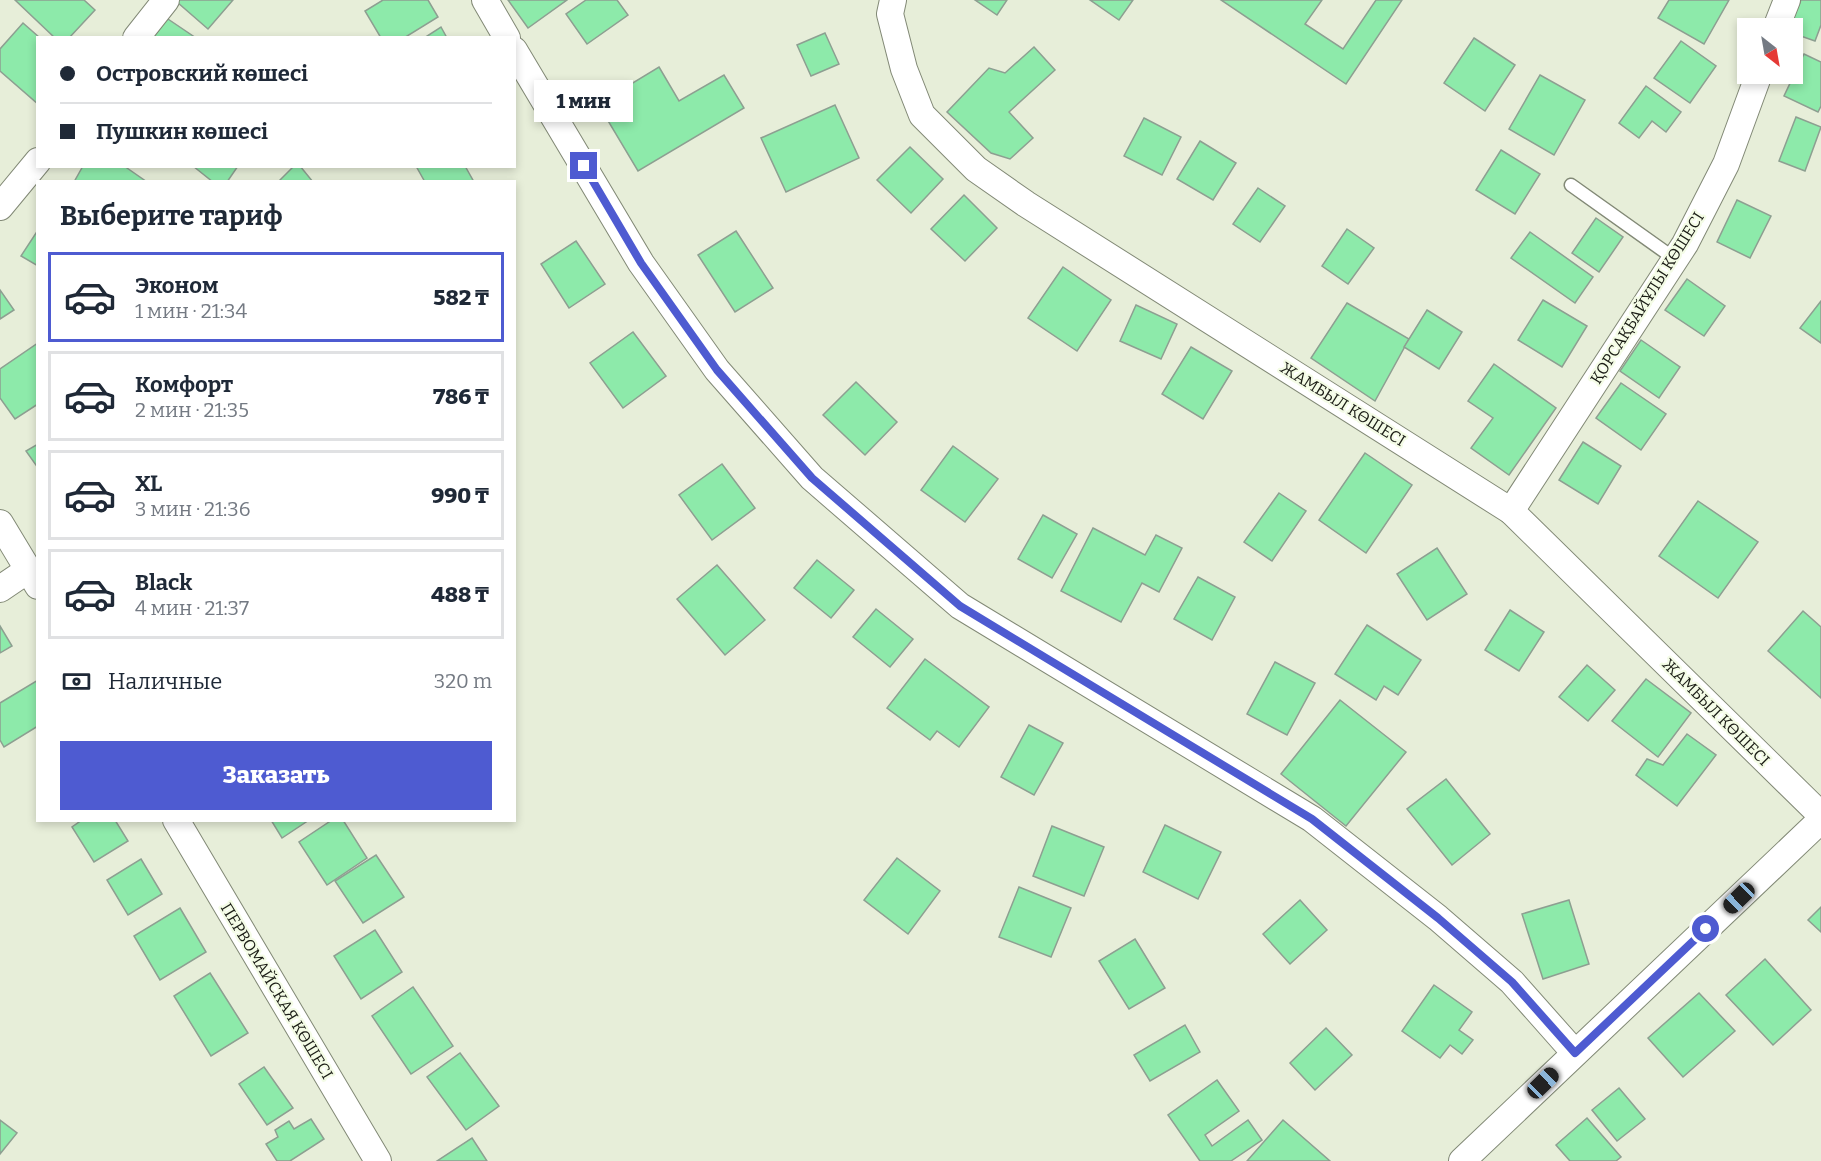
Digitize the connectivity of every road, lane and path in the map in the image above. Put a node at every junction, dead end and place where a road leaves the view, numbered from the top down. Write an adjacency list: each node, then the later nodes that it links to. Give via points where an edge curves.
1 (166, 0): 6 (street)
2 (485, 0): 7 (street)
3 (893, 0): 14 (street, ЖАМБЫЛ КӨШЕСІ, via 890,14 904,69 922,115 976,169)
4 (1787, 0): 5 (street)
5 (1780, 18)
6 (138, 36)
7 (506, 36)
8 (516, 53): 20 (street, via 641,263 717,370 812,478 960,606 1312,819 1512,982)
9 (1756, 84): 13 (street, ҚОРСАҚБАЙҰЛЫ КӨШЕСІ, via 1726,164)
10 (36, 163): 12 (street)
11 (1571, 185): 13 (lane)
12 (0, 207)
13 (1675, 259): 14 (street, ҚОРСАҚБАЙҰЛЫ КӨШЕСІ)
14 (1511, 511): 18 (street, ЖАМБЫЛ КӨШЕСІ)
15 (0, 523): 16 (street)
16 (33, 578): 17 (street)
17 (0, 589)
18 (1821, 818): 20 (street)
19 (177, 822): 21 (street, ПЕРВОМАЙСКАЯ КӨШЕСІ)
20 (1575, 1053): 22 (street)
21 (378, 1161)
22 (1462, 1161)

